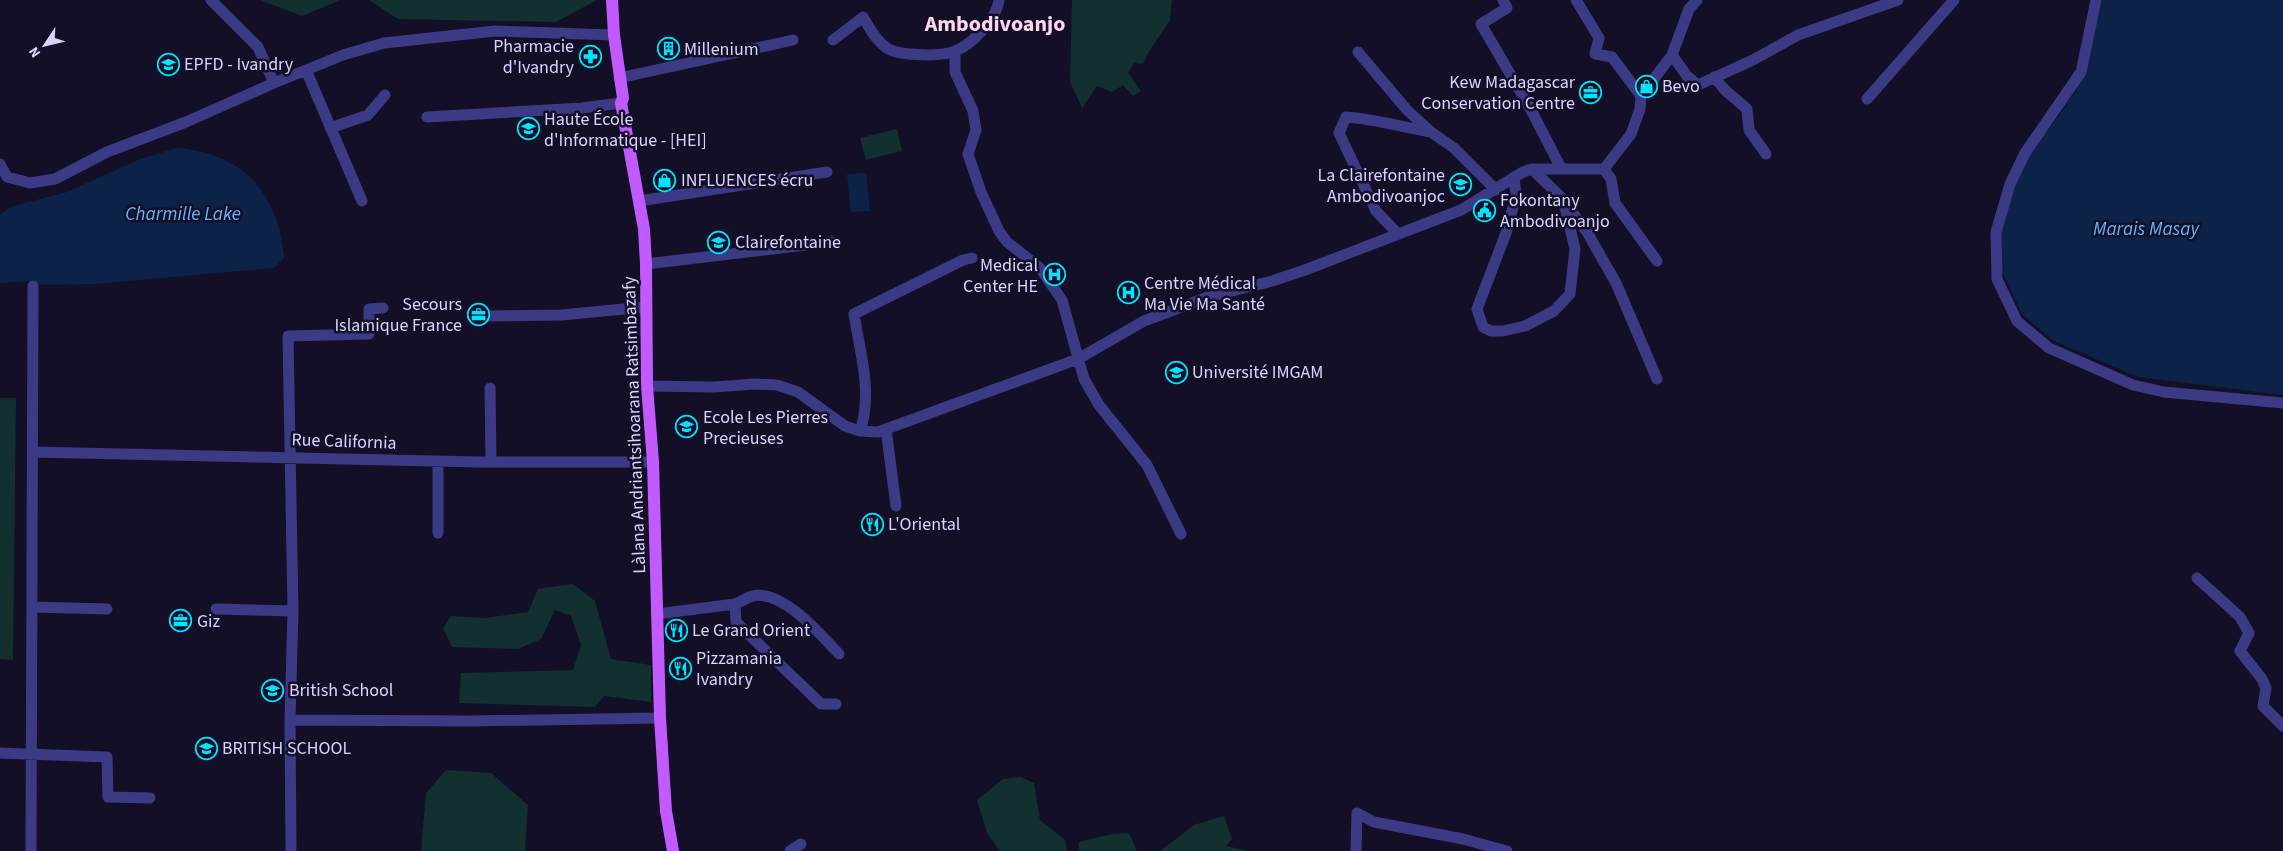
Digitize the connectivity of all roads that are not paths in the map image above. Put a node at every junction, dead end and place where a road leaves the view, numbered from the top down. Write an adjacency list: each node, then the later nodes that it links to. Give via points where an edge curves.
1 (212, 0): 19 (street, via 258,47)
2 (612, 0): 10 (main road, Làlana Andriantsihoarana Ratsimbazafy)
3 (999, 0): 13 (street, via 998,8 983,31)
4 (1504, 0): 29 (street, via 1507,8 1482,24)
5 (1576, 0): 21 (street, via 1599,38 1595,54 1612,57)
6 (1898, 0): 17 (street, via 1798,35)
7 (1954, 0): 22 (street)
8 (2096, 0): 52 (street, via 2082,72 2025,152 2010,184 1996,232 1997,279 2018,321 2049,348 2133,385 2164,392)
9 (1691, 3): 15 (street)
10 (614, 35): 16 (street, via 495,31 384,43); 18 (main road, Làlana Andriantsihoarana Ratsimbazafy)
11 (793, 40): 18 (street)
12 (833, 40): 13 (street, via 863,17 887,48 919,56)
13 (955, 52): 48 (street, via 955,72 973,111 976,130 968,154 981,192 998,231 1040,268 1062,300)
14 (1358, 52): 26 (street, via 1407,110)
15 (1672, 55): 17 (street, via 1698,86); 21 (street)
16 (306, 70): 19 (street); 25 (street)
17 (1714, 77): 27 (street, via 1747,109 1749,130)
18 (619, 78): 23 (main road, Làlana Andriantsihoarana Ratsimbazafy)
19 (274, 83): 33 (street, via 107,152 55,179 30,183)
20 (385, 95): 25 (street, via 368,115)
21 (1641, 96): 30 (street, via 1631,134)
22 (1866, 100)
23 (621, 103): 24 (street); 37 (main road, Làlana Andriantsihoarana Ratsimbazafy)
24 (427, 117)
25 (330, 128): 38 (street)
26 (1431, 132): 35 (street, via 1454,148); 39 (street, via 1370,118 1346,117 1339,133 1376,211)
27 (1766, 154)
28 (0, 164): 33 (street)
29 (1561, 168): 30 (street); 31 (street)
30 (1604, 168): 42 (street, via 1611,179 1615,204)
31 (1532, 169): 34 (street); 36 (street)
32 (827, 172): 37 (street)
33 (4, 176)
34 (1514, 177): 35 (street); 36 (street, via 1516,196 1506,233 1477,309 1483,327 1515,329 1543,318 1570,294 1575,249)
35 (1496, 190): 39 (street, via 1461,210)
36 (1563, 199): 49 (street, via 1587,232 1616,283)
37 (639, 200): 43 (main road, Làlana Andriantsihoarana Ratsimbazafy)
38 (362, 201)
39 (1397, 233): 48 (street, via 1305,270 1208,297 1144,321)
40 (832, 242): 43 (street)
41 (972, 258): 54 (street, via 854,314 865,384 865,417)
42 (1657, 261)
43 (646, 264): 45 (main road, Làlana Andriantsihoarana Ratsimbazafy)
44 (32, 286): 55 (street)
45 (645, 307): 47 (street, via 562,315); 50 (main road, Làlana Andriantsihoarana Ratsimbazafy)
46 (383, 308): 56 (street, via 369,308 369,334 288,336)
47 (486, 316)
48 (1078, 359): 53 (street); 62 (street, via 1084,379 1099,405 1147,465)
49 (1657, 379)
50 (647, 386): 54 (street, via 777,385 798,392 846,426); 59 (main road, Làlana Andriantsihoarana Ratsimbazafy)
51 (490, 388): 58 (street)
52 (2283, 403)
53 (886, 429): 54 (street); 60 (street)
54 (860, 431)
55 (33, 452): 56 (street, Rue California); 65 (street)
56 (289, 456): 57 (street, Rue California); 68 (street)
57 (438, 461): 58 (street, Rue California); 61 (street)
58 (491, 462): 59 (street, Rue California)
59 (653, 462): 69 (main road, Làlana Andriantsihoarana Ratsimbazafy)
60 (896, 506)
61 (438, 533)
62 (1180, 534)
63 (2198, 578): 74 (street, via 2240,617 2250,633 2240,651 2266,688 2262,706)
64 (735, 604): 69 (street); 70 (street, via 754,596 768,596 782,602); 71 (street, via 736,622 821,704)
65 (32, 607): 67 (street); 75 (street)
66 (216, 608): 68 (street)
67 (107, 609)
68 (293, 611): 73 (street)
69 (657, 614): 72 (main road, Làlana Andriantsihoarana Ratsimbazafy)
70 (839, 654)
71 (836, 704)
72 (660, 718): 73 (street); 81 (main road, Làlana Andriantsihoarana Ratsimbazafy, via 666,811)
73 (290, 720): 80 (street)
74 (2283, 726)
75 (32, 753): 76 (street); 77 (street, via 106,757 108,797); 79 (street)
76 (0, 754)
77 (150, 798)
78 (801, 844): 82 (street)
79 (32, 851)
80 (291, 851)
81 (673, 851)
82 (790, 851)
83 (1356, 851): 84 (street, via 1357,813 1374,822)
84 (1507, 851)

